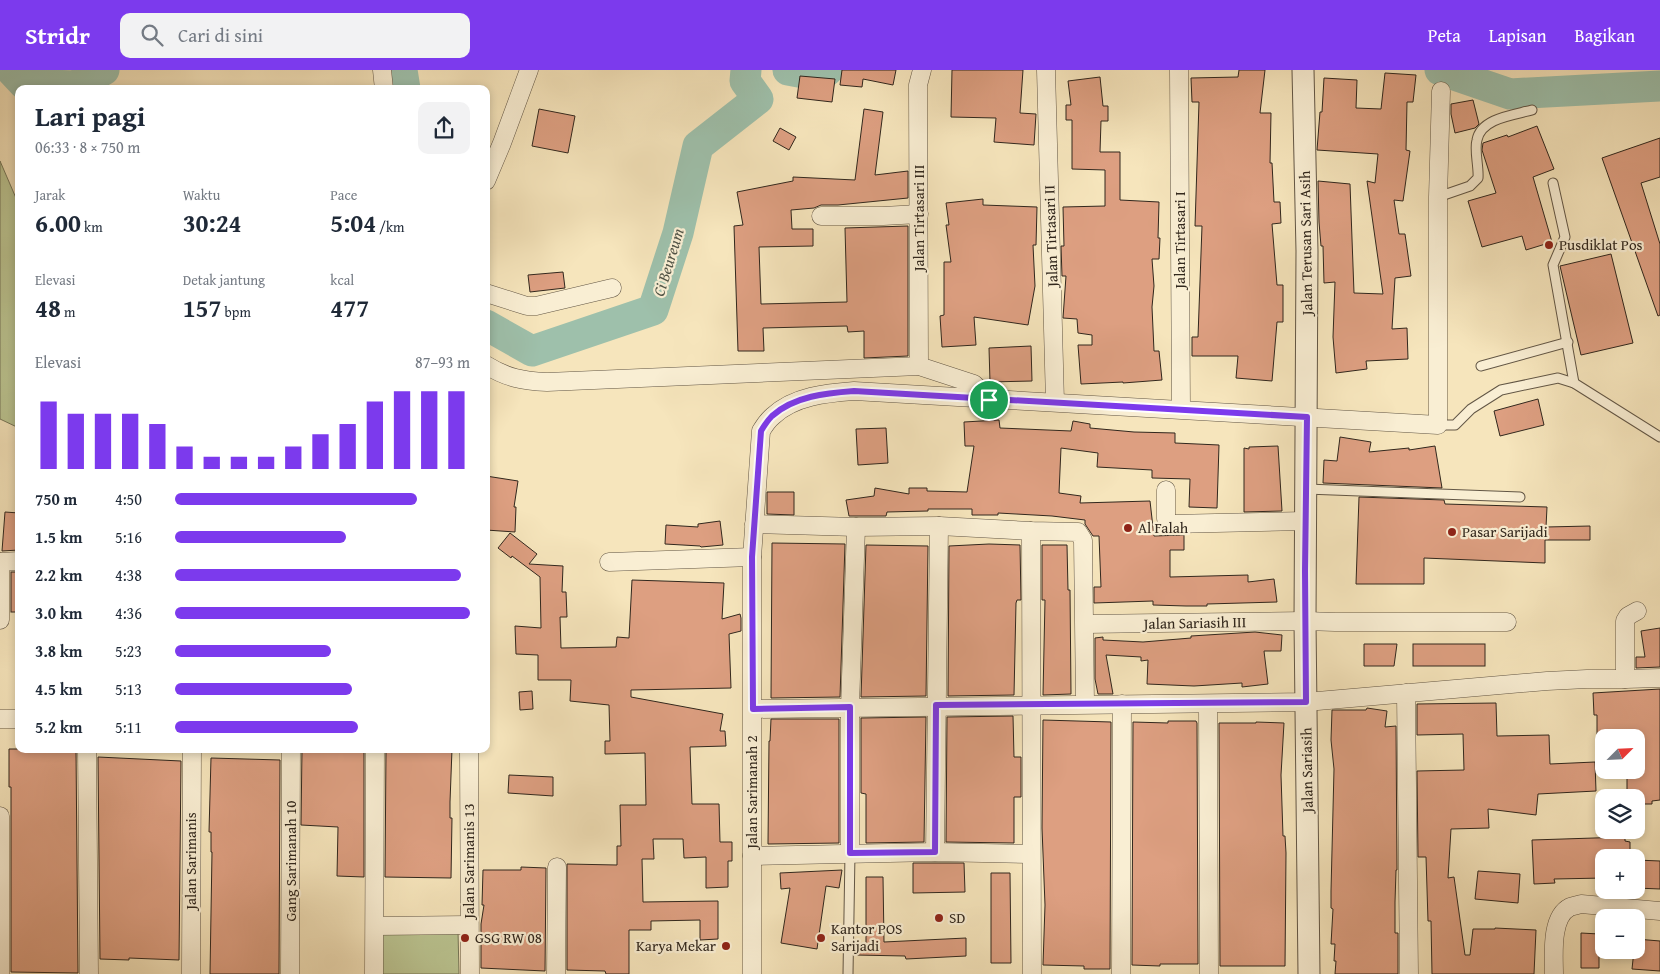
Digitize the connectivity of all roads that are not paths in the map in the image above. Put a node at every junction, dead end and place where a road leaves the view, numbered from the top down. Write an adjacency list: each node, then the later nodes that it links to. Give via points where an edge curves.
1 (382, 70): 7 (street)
2 (529, 70): 10 (street)
3 (922, 70): 13 (street, Jalan Tirtasari III, via 918,85)
4 (1046, 70): 23 (street, Jalan Tirtasari II)
5 (1179, 70): 24 (street, Jalan Tirtasari I)
6 (1302, 70): 25 (street, Jalan Terusan Sari Asih)
7 (384, 85)
8 (1441, 91): 12 (street)
9 (1532, 110): 12 (lane, via 1494,121 1481,129 1476,140 1478,178 1470,186)
10 (490, 172)
11 (1553, 182): 17 (lane, via 1564,237 1553,266)
12 (1438, 198): 26 (street)
13 (918, 214): 14 (street); 18 (street, Jalan Tirtasari III)
14 (822, 216)
15 (612, 288): 16 (street, via 536,306)
16 (490, 294)
17 (1568, 342): 19 (lane); 21 (lane)
18 (919, 366): 20 (street, via 547,382 524,381); 22 (street, via 974,384)
19 (1481, 366)
20 (490, 367)
21 (1574, 383): 26 (lane, via 1558,378 1508,388 1471,409 1455,425); 27 (lane)
22 (989, 400): 23 (street, Jalan Sarimanah 2); 32 (street, Jalan Sarimanah 2, via 854,391 824,393 782,408 761,431)
23 (1056, 402): 24 (street, Jalan Sarimanah 2)
24 (1181, 409): 25 (street, Jalan Sarimanah 2)
25 (1307, 417): 26 (street, Jalan Sarimanah 2); 28 (street, Jalan Sariasih)
26 (1438, 425)
27 (1660, 437)
28 (1306, 488): 30 (lane); 31 (street, Jalan Sariasih)
29 (1166, 490): 31 (street, via 1166,519 1171,524)
30 (1520, 497)
31 (1305, 521): 42 (street, Jalan Sariasih)
32 (754, 524): 34 (street); 36 (street, Jalan Sarimanah 2)
33 (939, 526): 34 (street); 35 (street); 52 (street)
34 (856, 527): 54 (street)
35 (1031, 531): 44 (street, via 1074,531 1082,536); 53 (street)
36 (752, 557): 39 (street); 55 (street, Jalan Sarimanah 2)
37 (15, 561): 38 (street)
38 (0, 562): 41 (street)
39 (609, 562)
40 (1636, 611): 46 (street, via 1625,621)
41 (0, 620)
42 (1305, 621): 43 (street, Jalan Sariasih III); 44 (street, Jalan Sariasih III); 48 (street, Jalan Sariasih)
43 (1507, 622)
44 (1085, 624): 49 (street)
45 (1660, 678): 46 (street)
46 (1625, 679): 47 (street)
47 (1406, 693): 48 (street); 85 (street)
48 (1306, 702): 51 (street); 84 (street, Jalan Sariasih)
49 (1085, 704): 50 (street); 53 (street)
50 (1122, 704): 51 (street); 82 (street)
51 (1208, 704): 83 (street)
52 (936, 705): 53 (street); 54 (street); 64 (street)
53 (1031, 705): 66 (street)
54 (850, 707): 55 (street); 65 (street)
55 (753, 709): 67 (street, Jalan Sarimanah 2)
56 (0, 719): 57 (street)
57 (15, 719)
58 (87, 753): 73 (street)
59 (192, 753): 74 (street, Jalan Sarimanis)
60 (291, 753): 75 (street, Gang Sarimanah 10)
61 (376, 753): 71 (street)
62 (469, 753): 70 (street, Jalan Sarimanis 13)
63 (0, 816): 72 (street)
64 (935, 852): 65 (street); 66 (street)
65 (850, 853): 67 (street); 80 (lane)
66 (1031, 854): 81 (street)
67 (752, 856): 79 (street, Jalan Sarimanah 2)
68 (557, 868): 78 (street)
69 (1660, 911): 86 (street, via 1581,904 1570,907 1558,921)
70 (470, 925): 71 (street); 77 (street, Jalan Sarimanis 13)
71 (376, 926): 76 (street)
72 (0, 974)
73 (89, 974)
74 (190, 974)
75 (290, 974)
76 (374, 974)
77 (470, 974)
78 (556, 974)
79 (752, 974)
80 (848, 974)
81 (1032, 974)
82 (1121, 974)
83 (1209, 974)
84 (1309, 974)
85 (1409, 974)
86 (1554, 974)

